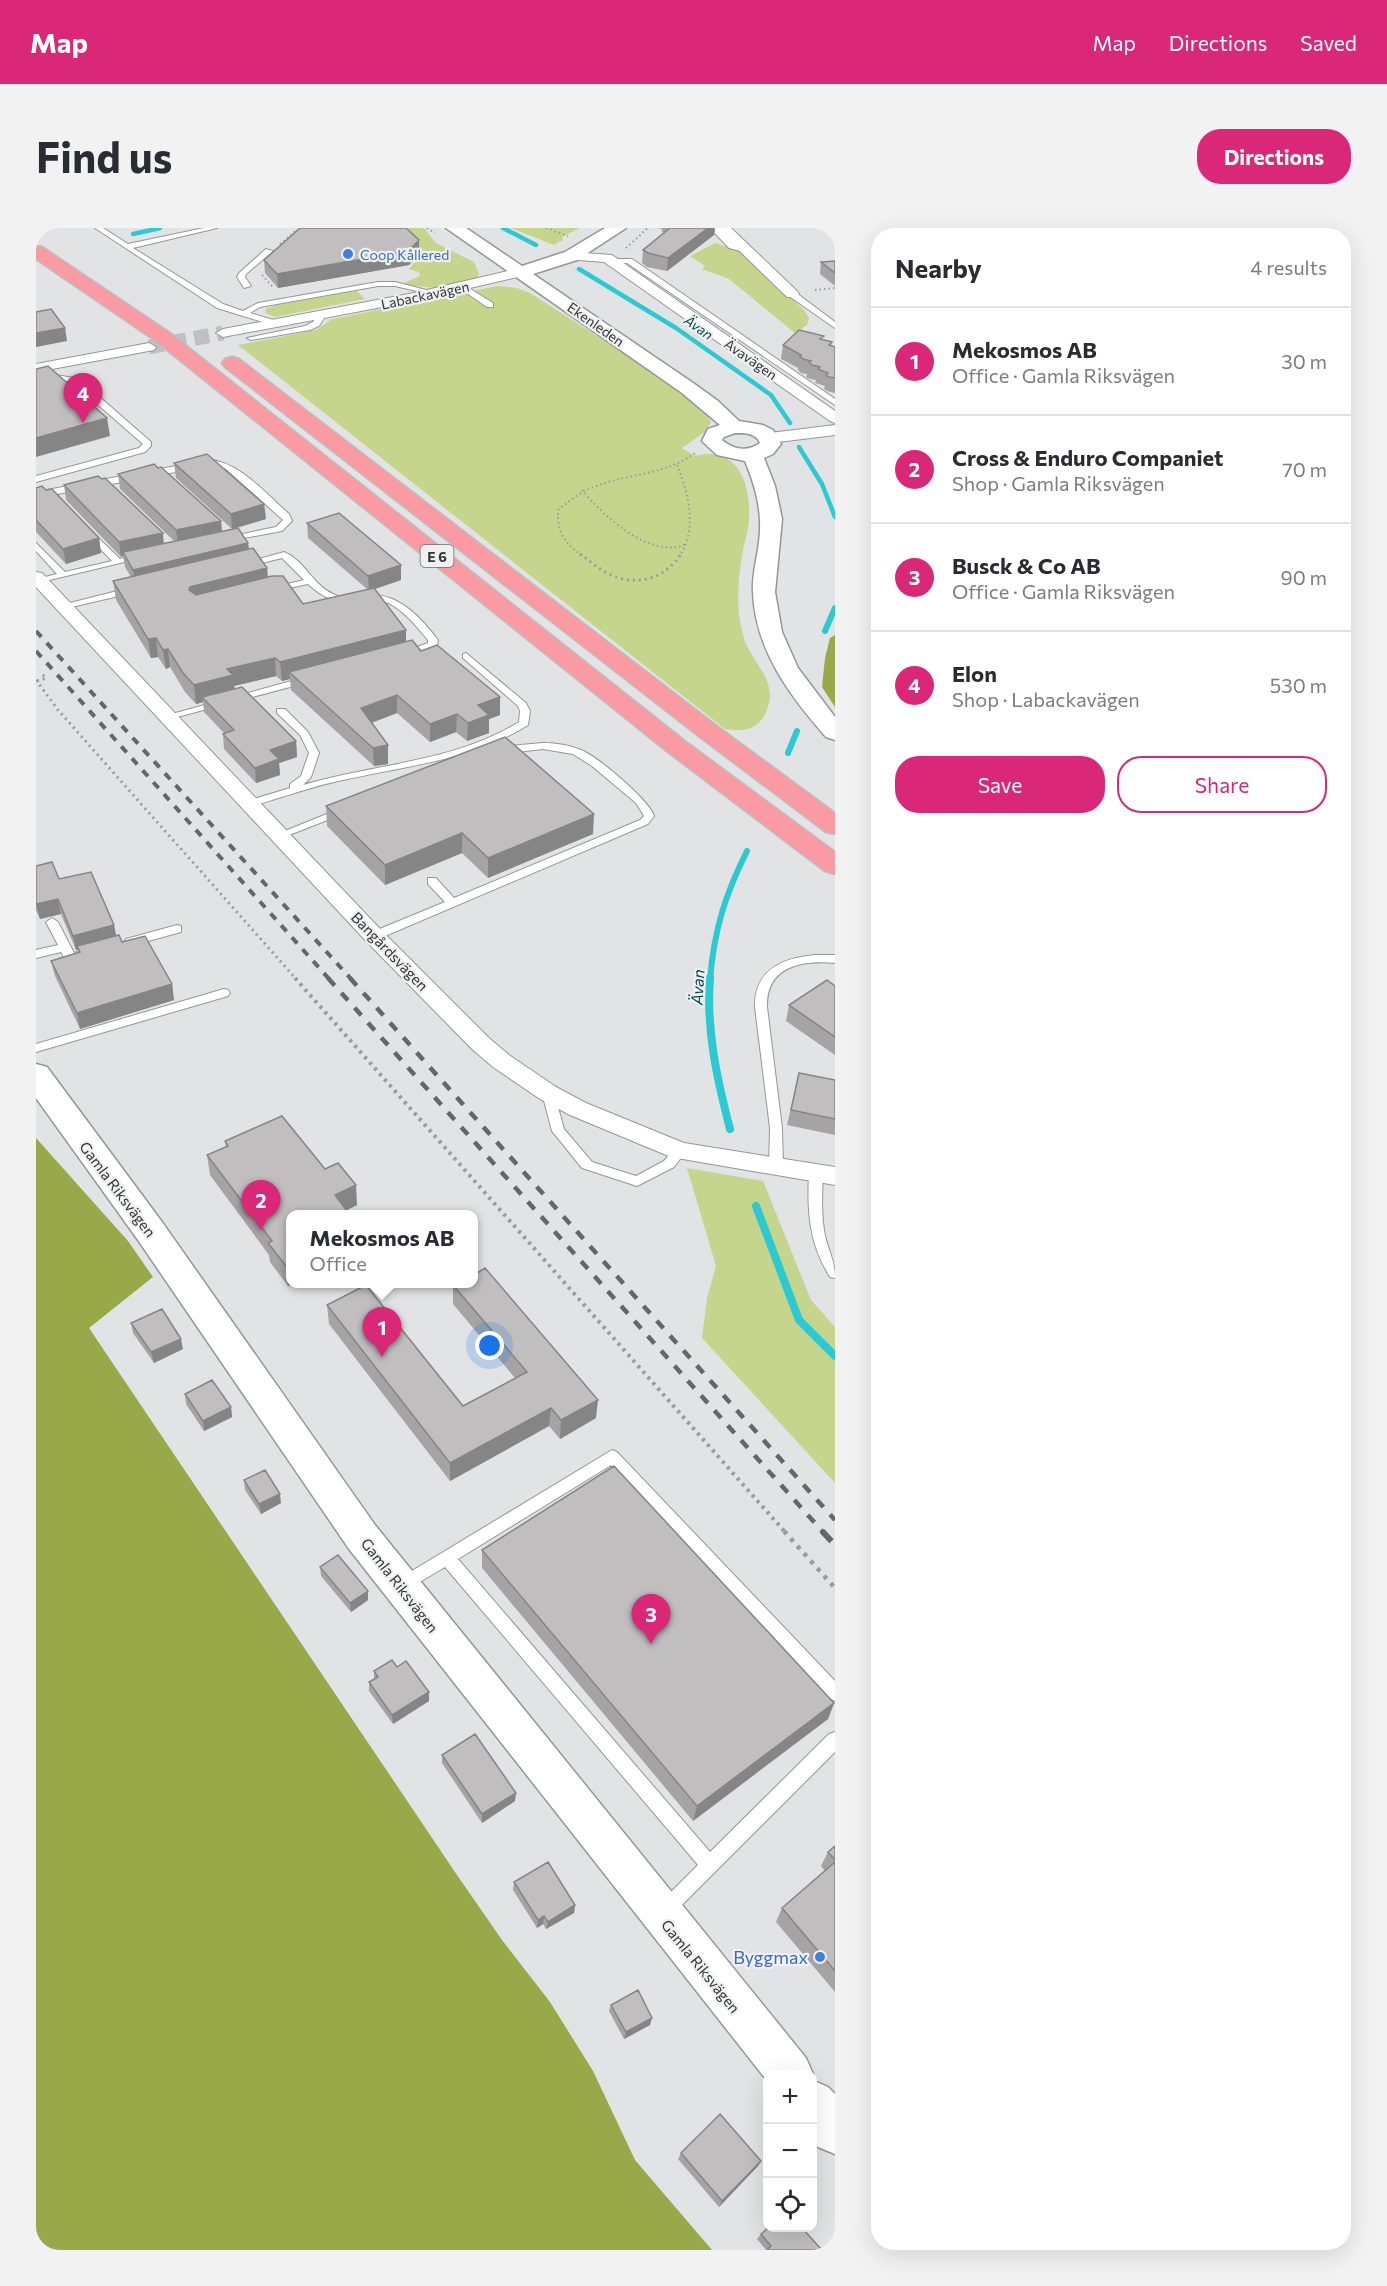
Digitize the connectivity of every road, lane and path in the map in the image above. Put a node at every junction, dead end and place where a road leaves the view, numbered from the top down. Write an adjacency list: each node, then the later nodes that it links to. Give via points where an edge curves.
1 (98, 228): 12 (lane)
2 (214, 228): 12 (lane)
3 (455, 228): 17 (street, Ekenleden)
4 (546, 228): 11 (path)
5 (617, 228): 11 (street, Labackavägen)
6 (648, 228): 16 (path)
7 (713, 228): 13 (lane, via 732,246)
8 (723, 228): 13 (street)
9 (36, 229): 18 (highway)
10 (308, 231): 15 (path, via 297,230 273,249 286,252 282,255)
11 (573, 247): 16 (street, Ävavägen, via 581,258); 17 (street, Labackavägen)
12 (126, 248): 25 (lane, via 200,295)
13 (744, 250): 22 (street)
14 (36, 251): 82 (highway, E 6, via 163,337 677,747)
15 (269, 252): 19 (lane, via 243,273 241,277)
16 (613, 260): 35 (street, Ävavägen)
17 (521, 272): 20 (street, Labackavägen); 36 (street, Ekenleden, via 689,388)
18 (108, 275)
19 (247, 286)
20 (464, 286): 21 (street, Labackavägen); 23 (lane)
21 (434, 293): 25 (lane, via 395,284 369,285 258,305); 26 (street, Labackavägen)
22 (792, 294): 28 (lane)
23 (490, 305)
24 (163, 312): 29 (highway)
25 (243, 314): 27 (lane)
26 (322, 315): 27 (street, Labackavägen); 30 (lane, via 308,328)
27 (280, 323): 31 (street, Labackavägen)
28 (835, 327)
29 (188, 330)
30 (251, 338)
31 (215, 339): 80 (highway, E 6, via 709,732)
32 (149, 347): 33 (street)
33 (36, 369)
34 (36, 380): 43 (lane, via 56,377 76,381 148,444 142,450)
35 (833, 411)
36 (734, 427): 38 (street, via 755,429); 39 (street, via 715,433)
37 (835, 430): 38 (street)
38 (770, 438): 40 (street, via 770,447)
39 (714, 445): 40 (street, via 726,452); 41 (path)
40 (752, 454): 73 (street, via 770,504 764,593 770,632 792,679)
41 (677, 465): 47 (path); 55 (path, via 687,485 691,507)
42 (161, 471): 44 (lane); 45 (lane); 53 (lane, via 219,463 229,467 288,521 279,529)
43 (36, 479)
44 (169, 479)
45 (105, 482): 46 (lane); 48 (lane)
46 (113, 489)
47 (582, 490): 55 (path, via 600,512 643,539 669,549); 55 (path, via 558,510 560,536 572,550 610,574 640,580 663,573 674,566)
48 (51, 492): 49 (lane); 50 (lane)
49 (36, 495)
50 (58, 500)
51 (80, 523): 58 (lane)
52 (225, 531): 53 (lane)
53 (233, 538): 54 (lane)
54 (210, 543)
55 (686, 544)
56 (36, 546): 60 (lane)
57 (152, 555): 58 (lane)
58 (118, 561): 60 (lane)
59 (239, 566): 62 (lane, via 284,555)
60 (63, 575): 61 (lane)
61 (38, 579): 65 (street, Bangårdsvägen)
62 (311, 581): 64 (lane); 67 (lane, via 329,597 392,601 433,640 424,650)
63 (148, 587): 65 (lane)
64 (266, 592)
65 (63, 606): 72 (street, Bangårdsvägen)
66 (466, 656): 74 (lane, via 522,705 526,717 524,723 508,733)
67 (390, 658)
68 (42, 674): 70 (path, via 46,678)
69 (322, 676): 72 (lane)
70 (36, 680): 101 (path, via 58,710)
71 (281, 711): 77 (lane, via 304,734 314,753 306,777)
72 (166, 717): 78 (street, Bangårdsvägen)
73 (835, 732)
74 (442, 756): 76 (lane, via 440,766); 77 (lane)
75 (486, 756): 84 (lane, via 513,747 533,746 580,753 638,800 649,816 644,822)
76 (418, 775)
77 (290, 790): 78 (lane)
78 (251, 803): 81 (street, Bangårdsvägen)
79 (354, 803): 81 (lane)
80 (835, 826)
81 (277, 832): 87 (street, Bangårdsvägen)
82 (835, 865)
83 (432, 881): 84 (lane)
84 (453, 903): 87 (lane)
85 (52, 922): 88 (lane)
86 (177, 929): 88 (lane, via 70,958)
87 (374, 936): 94 (street, Bangårdsvägen, via 481,1044)
88 (65, 946): 89 (lane)
89 (36, 954)
90 (835, 959): 96 (lane, via 816,957 798,961 777,970 762,987 760,1007 776,1128)
91 (224, 993): 92 (lane)
92 (36, 1048)
93 (36, 1075): 100 (street, Gamla Riksvägen)
94 (548, 1092): 95 (street, Bangårdsvägen, via 609,1123); 95 (lane, via 558,1131 587,1166 637,1181 669,1164)
95 (680, 1150): 96 (street, Bangårdsvägen)
96 (776, 1166): 97 (street, Bangårdsvägen)
97 (826, 1175): 98 (lane, via 814,1211 825,1260)
98 (835, 1273)
99 (447, 1558): 100 (lane); 102 (lane, via 612,1456); 104 (lane)
100 (401, 1587): 105 (street, Gamla Riksvägen)
101 (835, 1588)
102 (835, 1693)
103 (835, 1740): 104 (lane)
104 (709, 1864): 105 (lane)
105 (661, 1915): 106 (street, Gamla Riksvägen)
106 (787, 2070)
107 (817, 2108): 108 (street)
108 (835, 2130)

